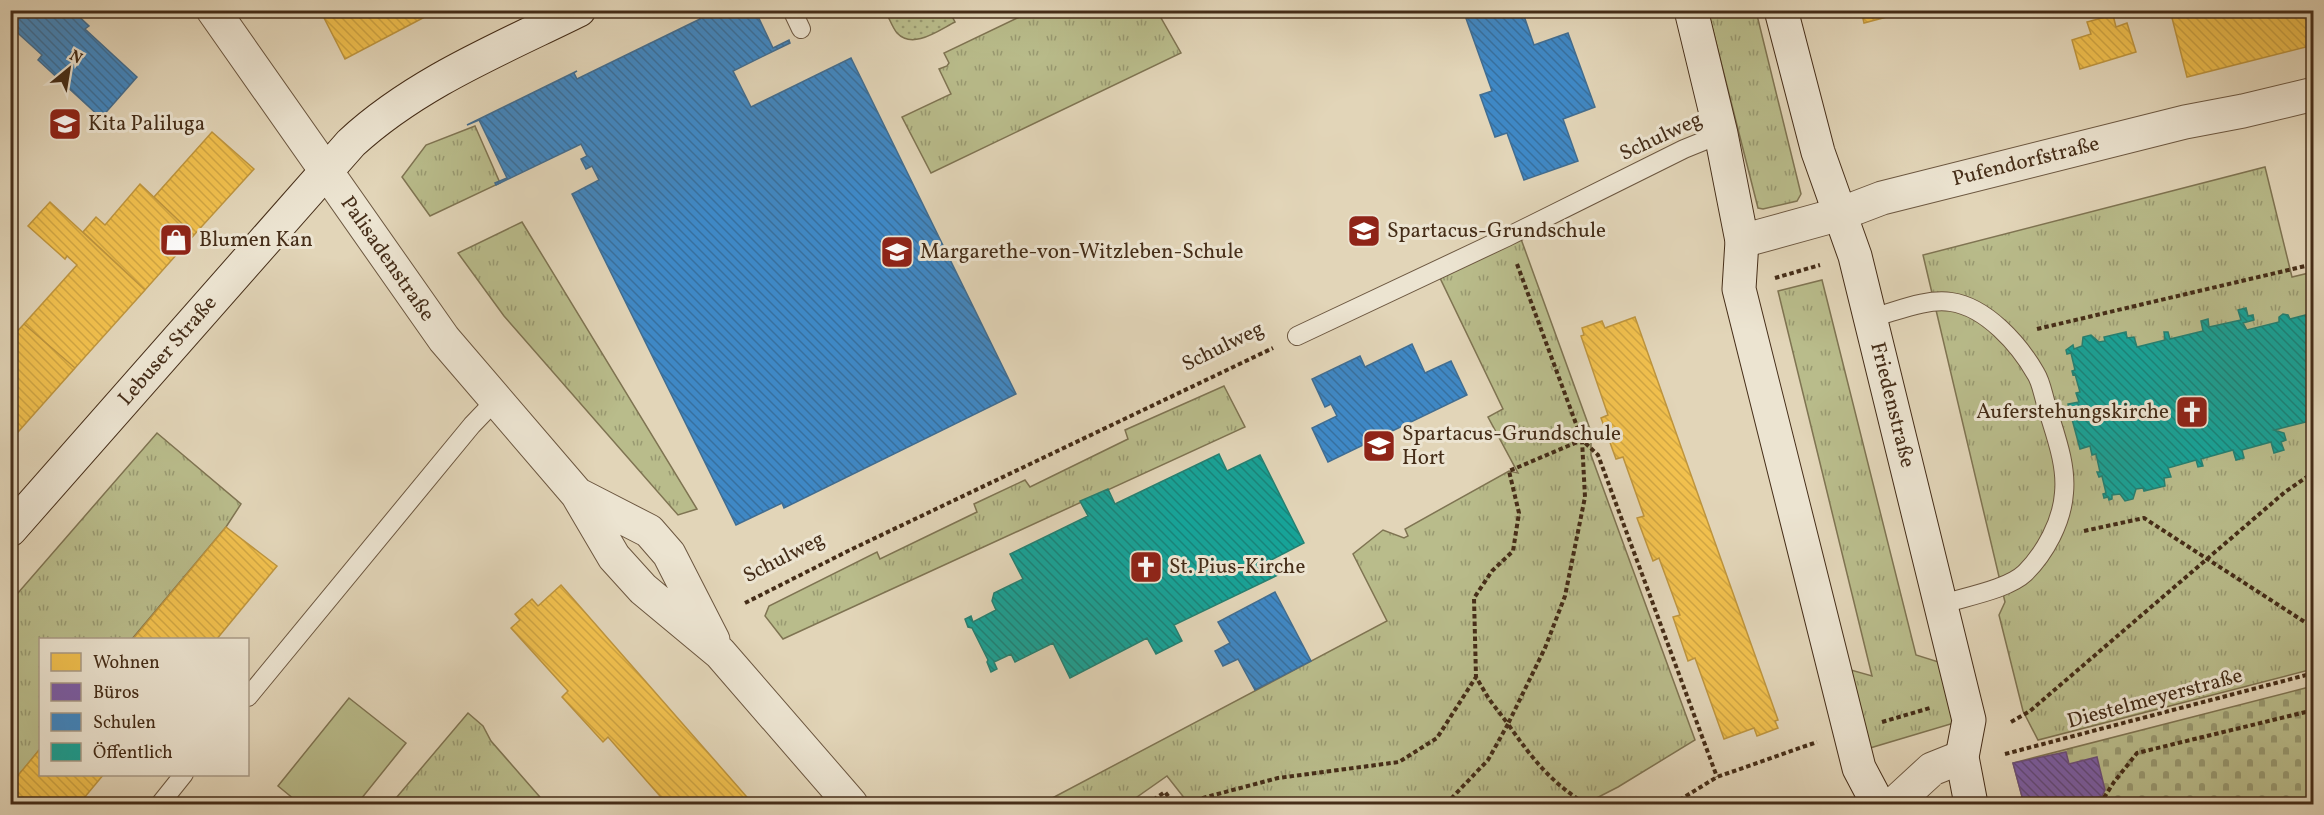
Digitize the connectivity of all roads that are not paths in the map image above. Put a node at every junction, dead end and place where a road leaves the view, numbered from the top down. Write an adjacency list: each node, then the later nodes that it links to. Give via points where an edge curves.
1 (213, 10): 9 (street, Palisadenstraße)
2 (579, 10): 9 (street, Lebuser Straße, via 408,99 367,127)
3 (792, 10): 6 (lane)
4 (1691, 10): 8 (street)
5 (1781, 10): 10 (street, Friedenstraße, via 1815,142)
6 (801, 29)
7 (2313, 94): 10 (street, Pufendorfstraße, via 1882,198)
8 (1721, 134): 11 (street); 13 (lane, Schulweg)
9 (326, 172): 14 (street, Palisadenstraße, via 444,339); 16 (street, Lebuser Straße)
10 (1840, 214): 11 (street, Pufendorfstraße); 12 (street, Friedenstraße)
11 (1742, 240): 24 (street, via 1739,289 1858,768)
12 (1871, 318): 17 (street, Friedenstraße); 17 (lane, via 1951,302 1980,314 2018,347 2037,376 2062,460 2064,493 2058,521 2040,555 2023,575 2004,585)
13 (1298, 336)
14 (495, 402): 15 (street, Palisadenstraße); 19 (lane)
15 (577, 494): 18 (street, Palisadenstraße, via 614,557 643,589); 18 (street, Palisadenstraße, via 649,531 669,554)
16 (10, 530)
17 (1940, 604): 20 (street, Friedenstraße, via 1969,720)
18 (720, 653): 23 (street, Palisadenstraße)
19 (249, 696)
20 (1962, 757): 25 (street, via 1932,769); 26 (street, Friedenstraße)
21 (182, 776): 22 (lane)
22 (160, 804)
23 (851, 804)
24 (1878, 804)
25 (1894, 804)
26 (1971, 804)

